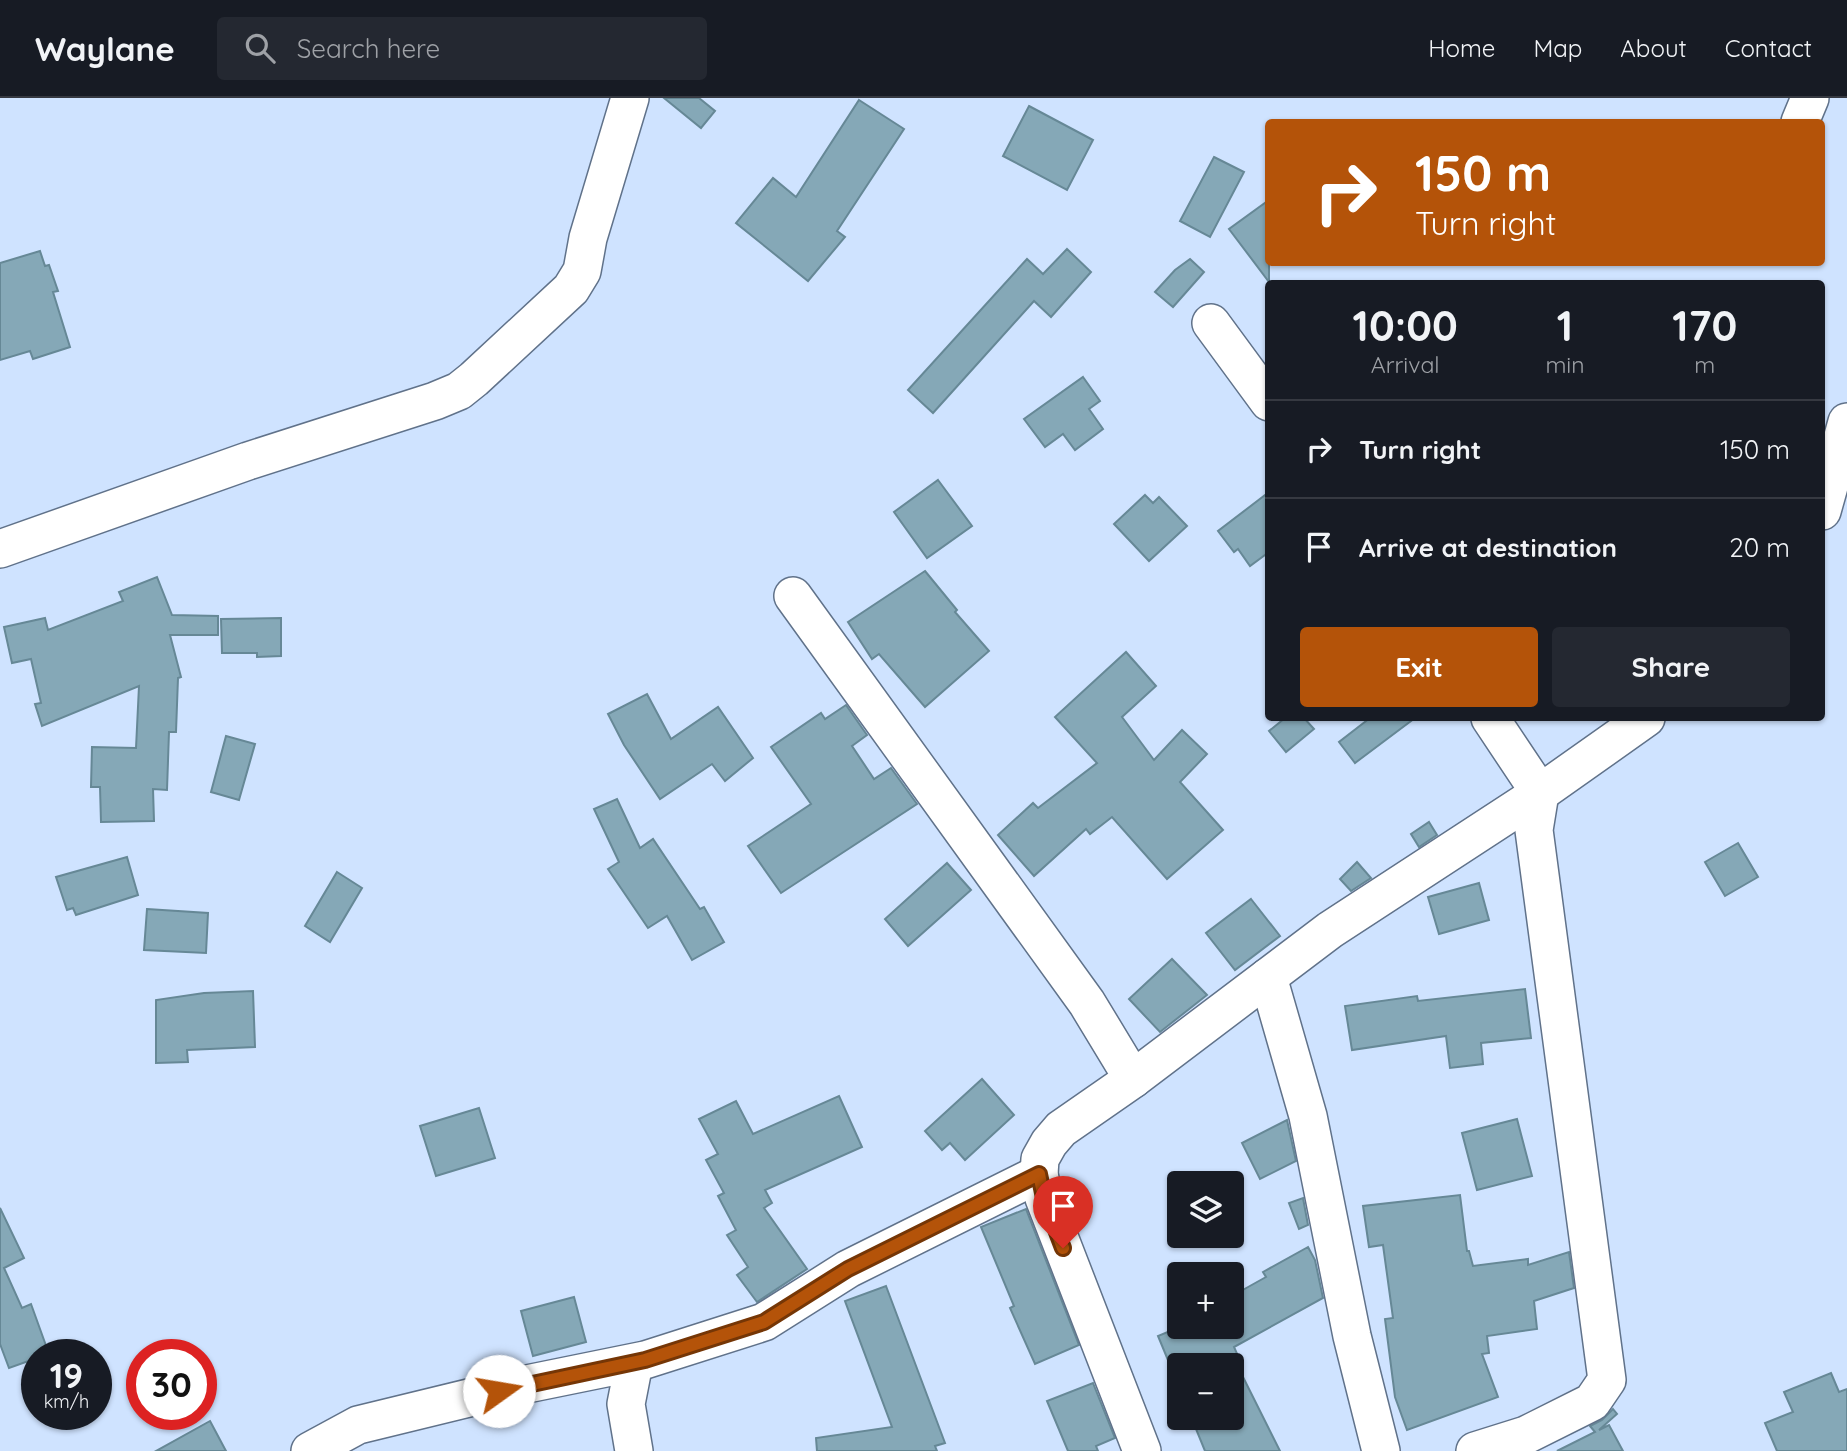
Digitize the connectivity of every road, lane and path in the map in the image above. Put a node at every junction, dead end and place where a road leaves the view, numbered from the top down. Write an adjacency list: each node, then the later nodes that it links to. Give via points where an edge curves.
1 (631, 98): 8 (street, via 582,271 571,289 459,391)
2 (1810, 98): 3 (street)
3 (1801, 119)
4 (1211, 323): 5 (street)
5 (1265, 397)
6 (1847, 422): 7 (street)
7 (1825, 500)
8 (0, 550)
9 (793, 596): 14 (street, via 1087,1003)
10 (1492, 721): 12 (street)
11 (1642, 721): 12 (street)
12 (1540, 793): 13 (street, via 1330,930); 17 (street, via 1534,830 1606,1380 1592,1402)
13 (1268, 976): 14 (street); 21 (street, via 1308,1116 1352,1336)
14 (1133, 1079): 15 (street, via 1061,1129 1040,1159)
15 (1039, 1174): 16 (street, via 848,1269 764,1322); 20 (street, via 1044,1198)
16 (634, 1363): 18 (street, via 358,1425); 19 (street, via 626,1404)
17 (1531, 1443): 22 (street)
18 (310, 1451)
19 (634, 1451)
20 (1142, 1451)
21 (1381, 1451)
22 (1475, 1451)

